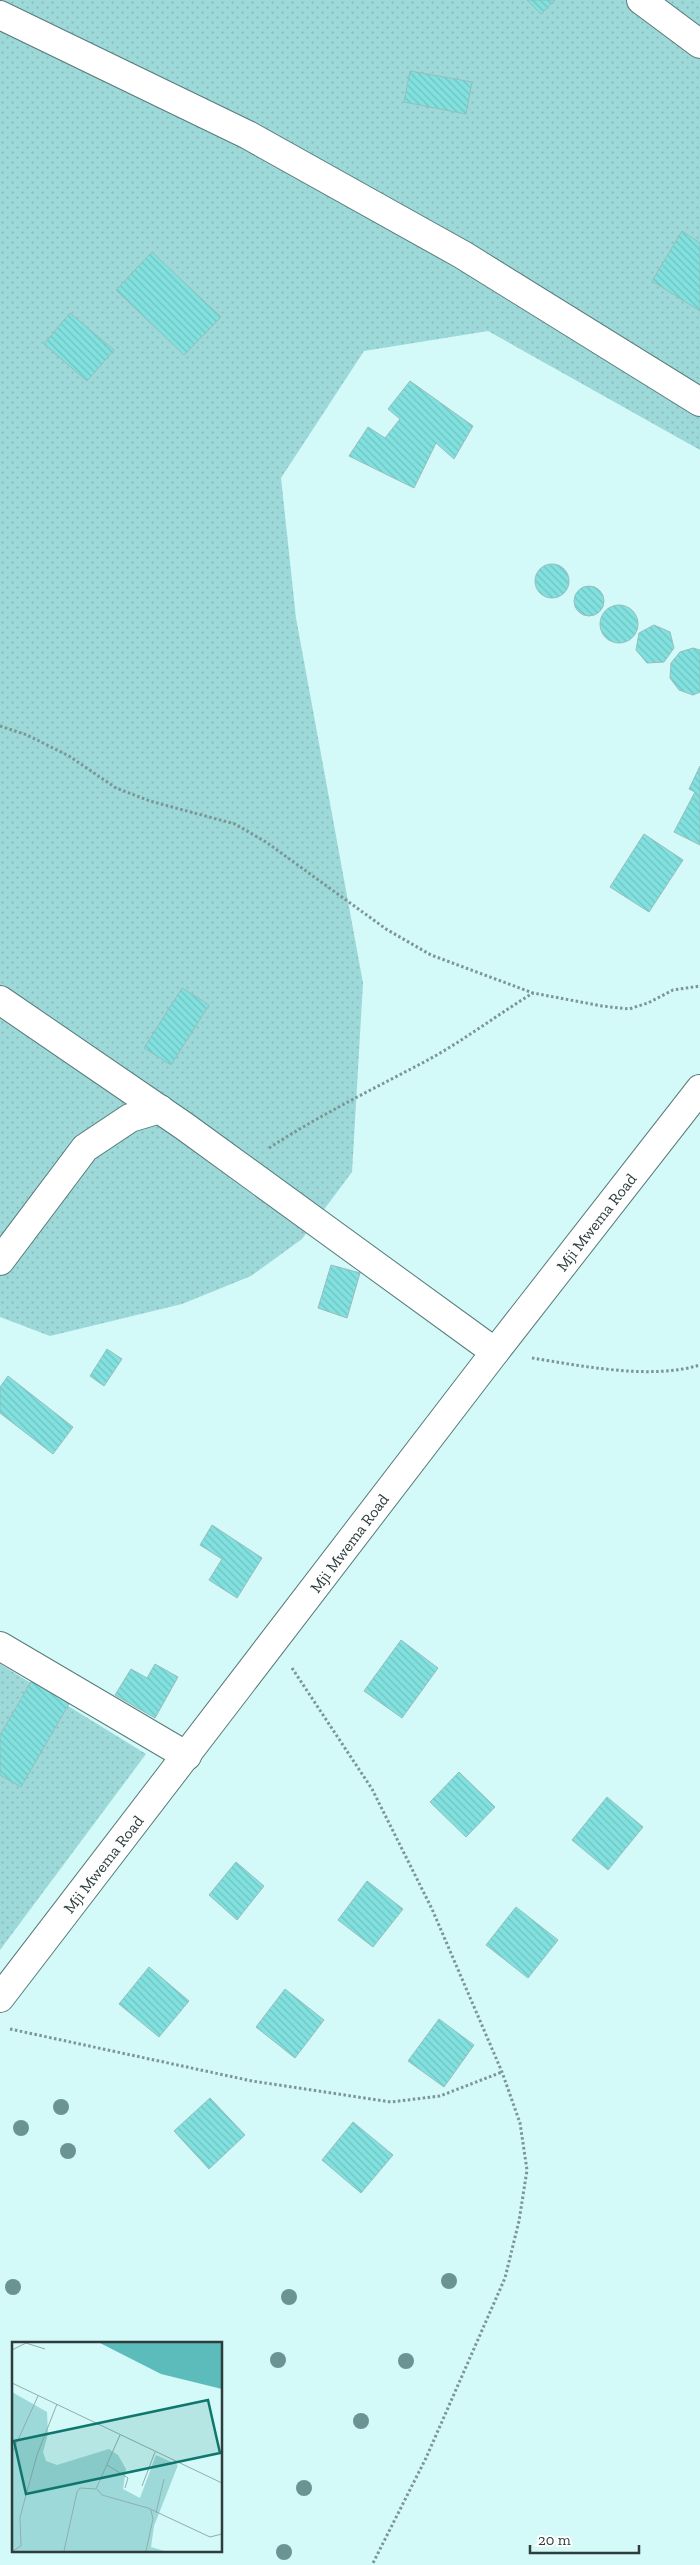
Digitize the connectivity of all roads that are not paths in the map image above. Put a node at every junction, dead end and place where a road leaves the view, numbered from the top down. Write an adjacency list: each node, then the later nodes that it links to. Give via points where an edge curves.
1 (641, 0): 3 (street)
2 (0, 15): 4 (street, via 248,135 463,255)
3 (700, 44)
4 (700, 402)
5 (0, 1000): 7 (street)
6 (700, 1089): 9 (street, Mji Mwema Road)
7 (160, 1109): 8 (street, via 130,1118 85,1148); 9 (street)
8 (0, 1261)
9 (494, 1352): 11 (street, Mji Mwema Road)
10 (0, 1646): 11 (street)
11 (187, 1756): 12 (street, Mji Mwema Road)
12 (0, 1998)

